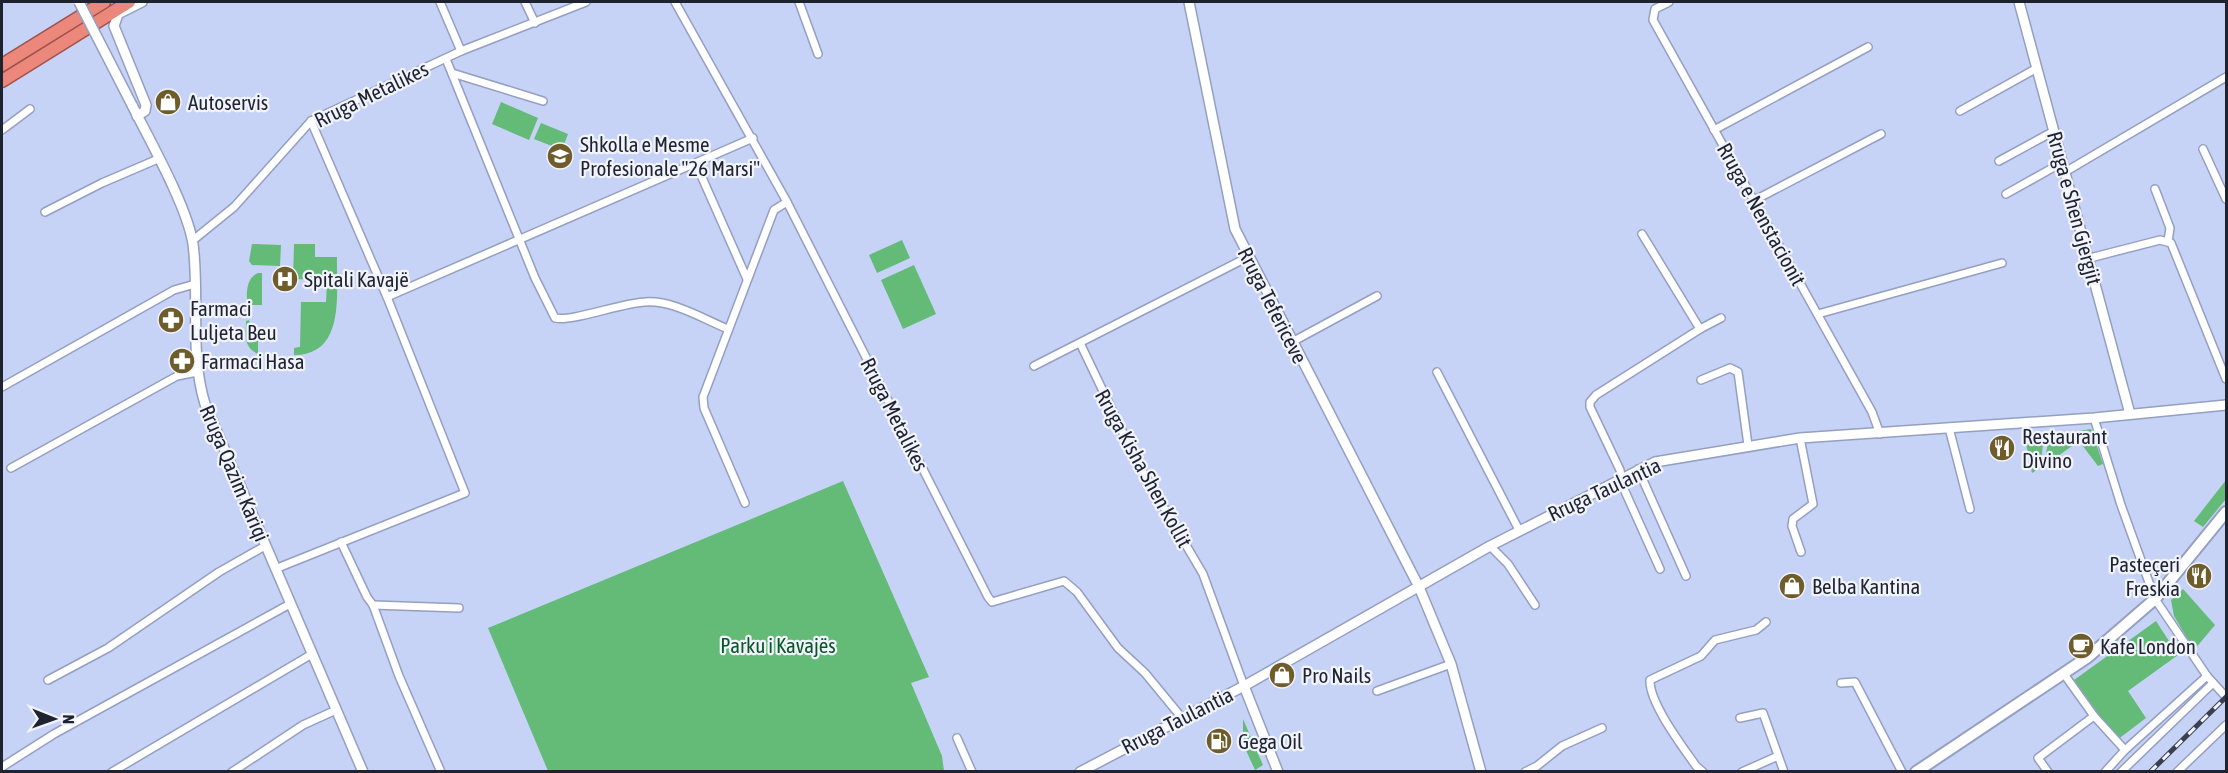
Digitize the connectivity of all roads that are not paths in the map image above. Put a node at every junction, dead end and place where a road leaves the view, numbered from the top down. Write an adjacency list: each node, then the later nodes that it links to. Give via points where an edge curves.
1 (79, 2): 26 (street, Rruga Qazim Kariqi, bridge)
2 (104, 2): 18 (highway)
3 (129, 2): 22 (highway)
4 (142, 2): 26 (street, via 118,14 114,26 146,105 145,111)
5 (440, 2): 15 (street)
6 (525, 2): 13 (street)
7 (586, 2): 13 (street, Rruga Metalikes)
8 (675, 2): 32 (street, Rruga Metalikes)
9 (800, 2): 16 (street)
10 (1189, 2): 48 (street, Rruga Tefericeve, via 1230,213)
11 (1669, 2): 29 (street, Rruga e Nenstacionit, via 1655,9 1653,20)
12 (2019, 2): 19 (street, Rruga e Shen Gjergjit)
13 (535, 23): 15 (street, Rruga Metalikes)
14 (1868, 46): 29 (street)
15 (461, 51): 17 (street, Rruga Metalikes)
16 (818, 54)
17 (446, 59): 20 (street); 27 (street, Rruga Metalikes)
18 (2, 65)
19 (2037, 68): 25 (street); 30 (street, Rruga e Shen Gjergjit)
20 (452, 73): 23 (street); 46 (street)
21 (2226, 77): 37 (street)
22 (2, 81)
23 (543, 101)
24 (30, 109): 28 (street)
25 (1960, 111)
26 (137, 116): 34 (street, Rruga Qazim Kariqi)
27 (311, 121): 45 (street, Rruga Metalikes, via 234,207); 54 (street)
28 (2, 130)
29 (1714, 130): 41 (street, Rruga e Nenstacionit)
30 (2054, 130): 35 (street); 37 (street, Rruga e Shen Gjergjit)
31 (1881, 135): 41 (street)
32 (753, 138): 36 (street); 42 (street, Rruga Metalikes)
33 (2203, 149): 40 (street)
34 (158, 159): 43 (street); 45 (street, Rruga Qazim Kariqi)
35 (1999, 161)
36 (696, 164): 46 (street); 51 (street)
37 (2064, 167): 39 (street); 49 (street, Rruga e Shen Gjergjit)
38 (2155, 189): 47 (street, via 2170,228)
39 (2006, 194)
40 (2226, 199)
41 (1755, 200): 55 (street, Rruga e Nenstacionit)
42 (787, 202): 51 (street, via 774,210); 107 (street, Rruga Metalikes, via 988,597 992,602 1064,581 1077,592 1113,643)
43 (45, 212)
44 (1642, 234): 58 (street)
45 (192, 241): 52 (street, Rruga Qazim Kariqi)
46 (521, 241): 54 (street); 57 (street, via 555,318 652,302 673,306)
47 (2168, 241): 49 (street); 64 (street)
48 (1250, 256): 59 (street, Rruga Tefericeve); 60 (street)
49 (2090, 258): 68 (street, Rruga e Shen Gjergjit)
50 (2002, 263): 55 (street)
51 (747, 279): 57 (street)
52 (195, 284): 62 (street, Rruga Qazim Kariqi); 66 (street, via 174,290)
53 (1377, 296): 59 (street)
54 (387, 297): 81 (street, via 465,493)
55 (1818, 314): 71 (street, Rruga e Nenstacionit)
56 (1721, 318): 58 (street)
57 (728, 329): 77 (street, via 703,402)
58 (1700, 329): 76 (street, via 1590,402)
59 (1292, 342): 88 (street, Rruga Tefericeve)
60 (1080, 343): 61 (street); 102 (street, Rruga Kisha Shen Kollit, via 1136,460 1203,574)
61 (1034, 366)
62 (197, 372): 74 (street, via 177,376); 82 (street, Rruga Qazim Kariqi, via 205,404)
63 (1437, 372): 80 (street)
64 (2226, 379)
65 (1701, 380): 73 (street, via 1730,368 1738,372)
66 (2, 387)
67 (2226, 405): 68 (street, Rruga Taulantia)
68 (2130, 414): 69 (street, Rruga Taulantia)
69 (2094, 418): 70 (street, Rruga Taulantia); 89 (street)
70 (1948, 428): 71 (street, Rruga Taulantia); 78 (street)
71 (1880, 434): 72 (street, Rruga Taulantia)
72 (1800, 438): 73 (street, Rruga Taulantia); 84 (street, via 1813,504 1793,519)
73 (1748, 445): 75 (street, Rruga Taulantia, via 1673,457)
74 (11, 468)
75 (1638, 469): 76 (street, Rruga Taulantia); 87 (street)
76 (1621, 477): 80 (street, Rruga Taulantia); 86 (street)
77 (745, 503)
78 (1970, 509)
79 (2226, 512): 89 (main road)
80 (1519, 530): 83 (street, Rruga Taulantia)
81 (341, 542): 85 (street); 91 (street)
82 (265, 546): 85 (street, Rruga Qazim Kariqi); 99 (street, via 219,572 108,648)
83 (1490, 546): 88 (street, Rruga Taulantia); 92 (street, via 1508,564)
84 (1801, 552)
85 (275, 569): 90 (street, Rruga Qazim Kariqi)
86 (1660, 569)
87 (1686, 576)
88 (1419, 587): 96 (street, Rruga Tefericeve); 102 (street, Rruga Taulantia)
89 (2155, 599): 97 (main road); 98 (street)
90 (290, 604): 95 (street, Rruga Qazim Kariqi); 114 (street)
91 (374, 605): 93 (street); 118 (street, via 399,676)
92 (1535, 605)
93 (459, 608)
94 (1766, 622): 124 (street, via 1756,630 1714,640 1701,657 1650,680 1661,711)
95 (312, 654): 105 (street, Rruga Qazim Kariqi); 115 (street)
96 (1451, 664): 103 (street); 122 (street, Rruga Tefericeve)
97 (2064, 674): 106 (street); 128 (main road)
98 (2207, 676): 101 (street); 112 (street)
99 (48, 680)
100 (1841, 683): 127 (street, via 1855,682)
101 (2213, 683): 104 (street); 131 (street)
102 (1244, 686): 107 (street, Rruga Taulantia); 121 (street, Rruga Kisha Shen Kollit)
103 (1377, 691)
104 (2226, 697)
105 (336, 710): 116 (street, via 303,725); 117 (street, Rruga Qazim Kariqi)
106 (2094, 716): 112 (street); 129 (street, via 2038,758)
107 (1182, 718): 120 (street, Rruga Taulantia)
108 (1740, 718): 113 (street, via 1762,713)
109 (2226, 725): 132 (street)
110 (1602, 728): 123 (street, via 1562,746)
111 (957, 738): 119 (street)
112 (2125, 750): 130 (street)
113 (1778, 756): 125 (street); 126 (street)
114 (2, 766)
115 (112, 771)
116 (232, 771)
117 (363, 771)
118 (441, 771)
119 (972, 771)
120 (1080, 771)
121 (1278, 771)
122 (1481, 771)
123 (1525, 771)
124 (1703, 771)
125 (1742, 771)
126 (1784, 771)
127 (1902, 771)
128 (1917, 771)
129 (2048, 771)
130 (2105, 771)
131 (2121, 771)
132 (2177, 771)

